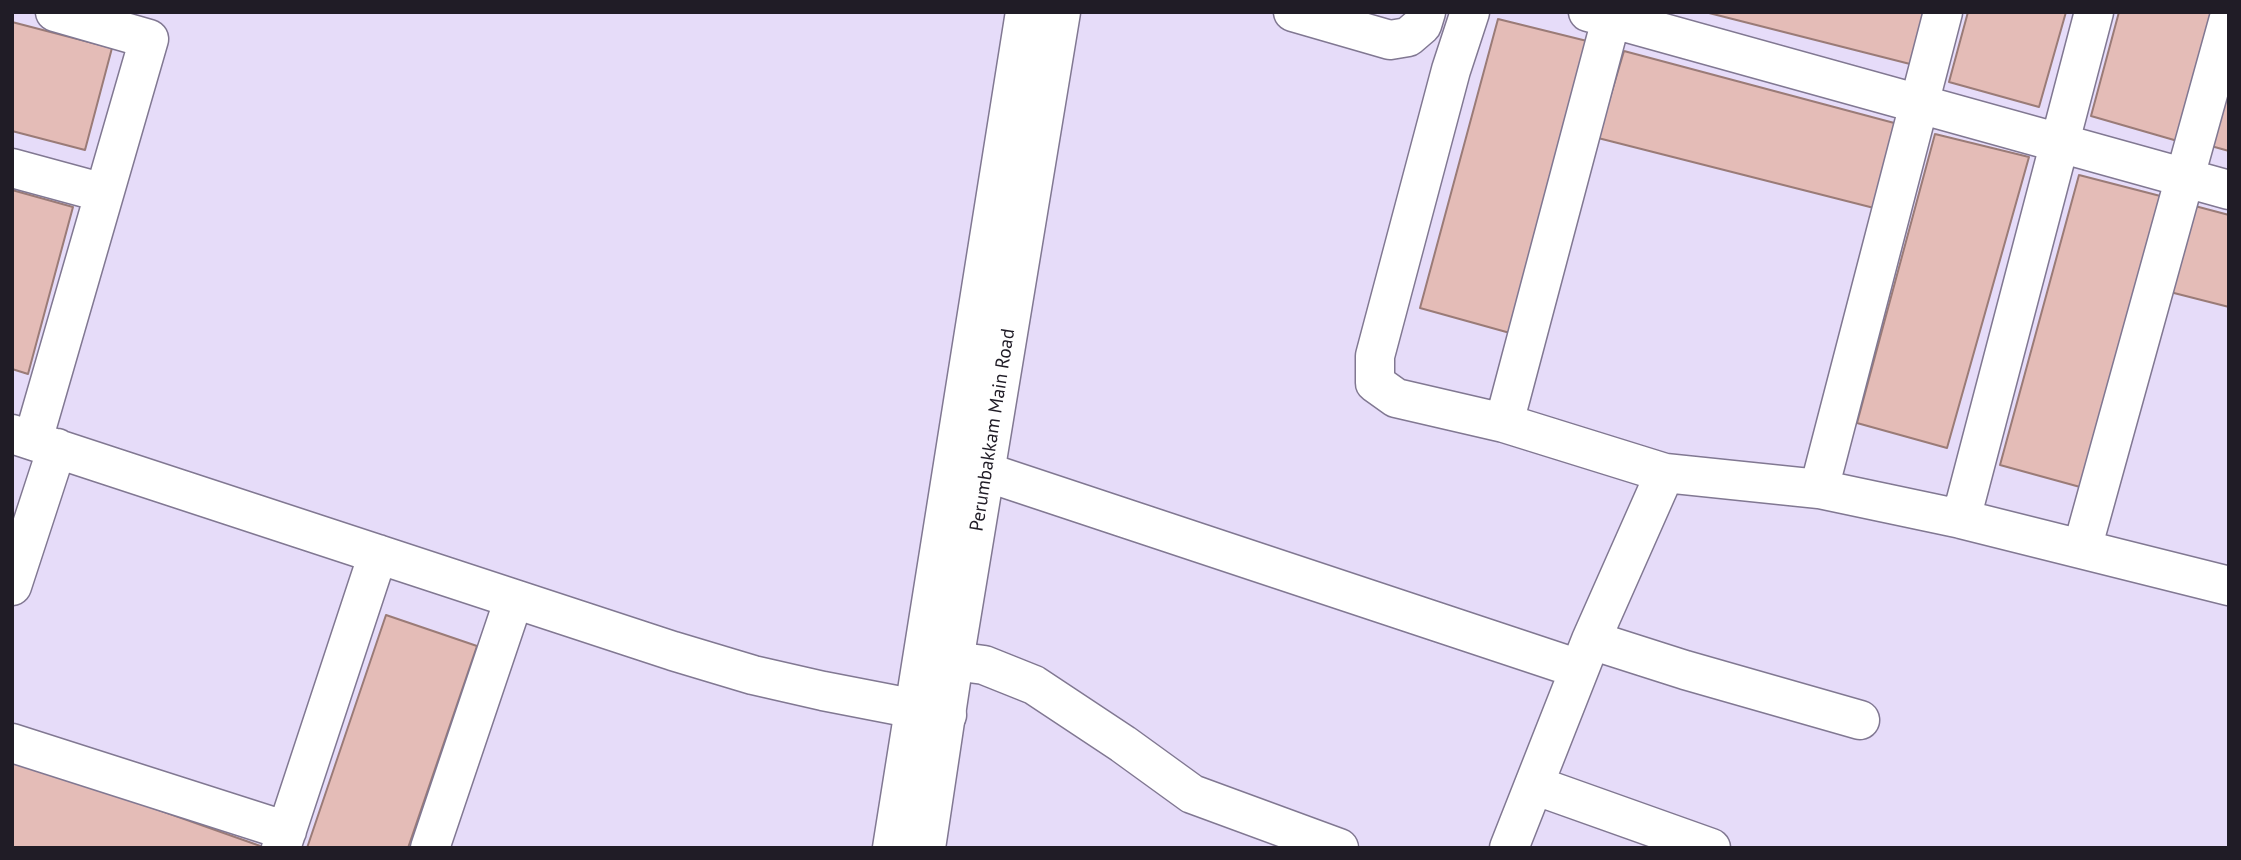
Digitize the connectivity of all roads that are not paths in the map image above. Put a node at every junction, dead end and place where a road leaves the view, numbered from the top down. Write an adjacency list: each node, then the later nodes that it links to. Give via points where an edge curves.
1 (55, 12): 16 (street, via 149,39)
2 (1025, 12): 30 (street, Perumbakkam Main Road)
3 (1061, 12): 19 (street, Perumbakkam Main Road)
4 (1293, 12): 5 (street, via 1390,40 1408,37 1422,25)
5 (1426, 12)
6 (1469, 12): 17 (street, via 1375,356 1375,383 1396,398)
7 (1943, 12): 11 (street)
8 (2094, 12): 12 (street)
9 (1604, 14): 11 (street); 17 (street)
10 (2229, 18): 14 (street)
11 (1920, 104): 12 (street); 21 (street)
12 (2059, 143): 14 (street); 22 (street)
13 (12, 168): 16 (street)
14 (2185, 177): 15 (street); 23 (street)
15 (2229, 190)
16 (104, 194): 18 (street)
17 (1504, 424): 20 (street)
18 (34, 441): 24 (street); 25 (street)
19 (986, 472): 28 (street); 29 (street, Perumbakkam Main Road)
20 (1665, 473): 21 (street); 28 (street)
21 (1819, 489): 22 (street)
22 (1961, 519): 23 (street)
23 (2082, 549): 26 (street)
24 (378, 554): 27 (street); 34 (street)
25 (12, 586)
26 (2229, 586)
27 (514, 599): 30 (street, via 753,675); 35 (street)
28 (1585, 654): 31 (street, via 1685,670); 33 (street)
29 (954, 661): 30 (street, Perumbakkam Main Road); 38 (street, via 984,666 1034,685 1192,794)
30 (931, 713): 36 (street, Perumbakkam Main Road); 37 (street, Perumbakkam Main Road)
31 (1860, 720)
32 (12, 743): 34 (street)
33 (1534, 785): 39 (street); 40 (street)
34 (284, 839)
35 (430, 848)
36 (892, 848)
37 (926, 848)
38 (1339, 848)
39 (1509, 848)
40 (1711, 848)

